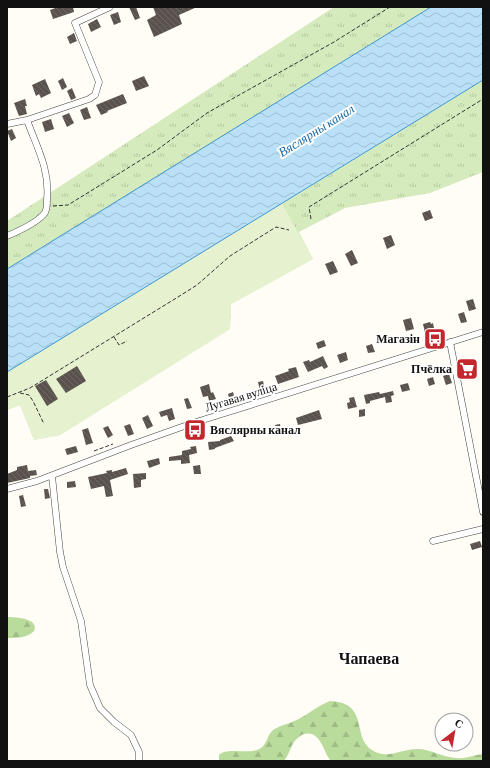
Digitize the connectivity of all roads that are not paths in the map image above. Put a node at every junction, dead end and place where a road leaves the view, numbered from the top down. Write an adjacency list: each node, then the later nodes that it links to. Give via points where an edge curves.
1 (110, 7): 2 (street, via 75,22 99,82 95,95)
2 (27, 120): 3 (street); 4 (street, via 44,162 48,192 46,207 44,214 27,227)
3 (7, 124)
4 (7, 236)
5 (483, 332): 6 (street, Лугавая вуліца)
6 (450, 342): 7 (street, Лугавая вуліца, via 193,423); 9 (street)
7 (52, 476): 8 (street, Лугавая вуліца); 12 (street, via 62,567 81,621 90,685 100,708 131,735 139,752)
8 (7, 489)
9 (483, 512)
10 (483, 530): 11 (street)
11 (433, 541)
12 (139, 761)

